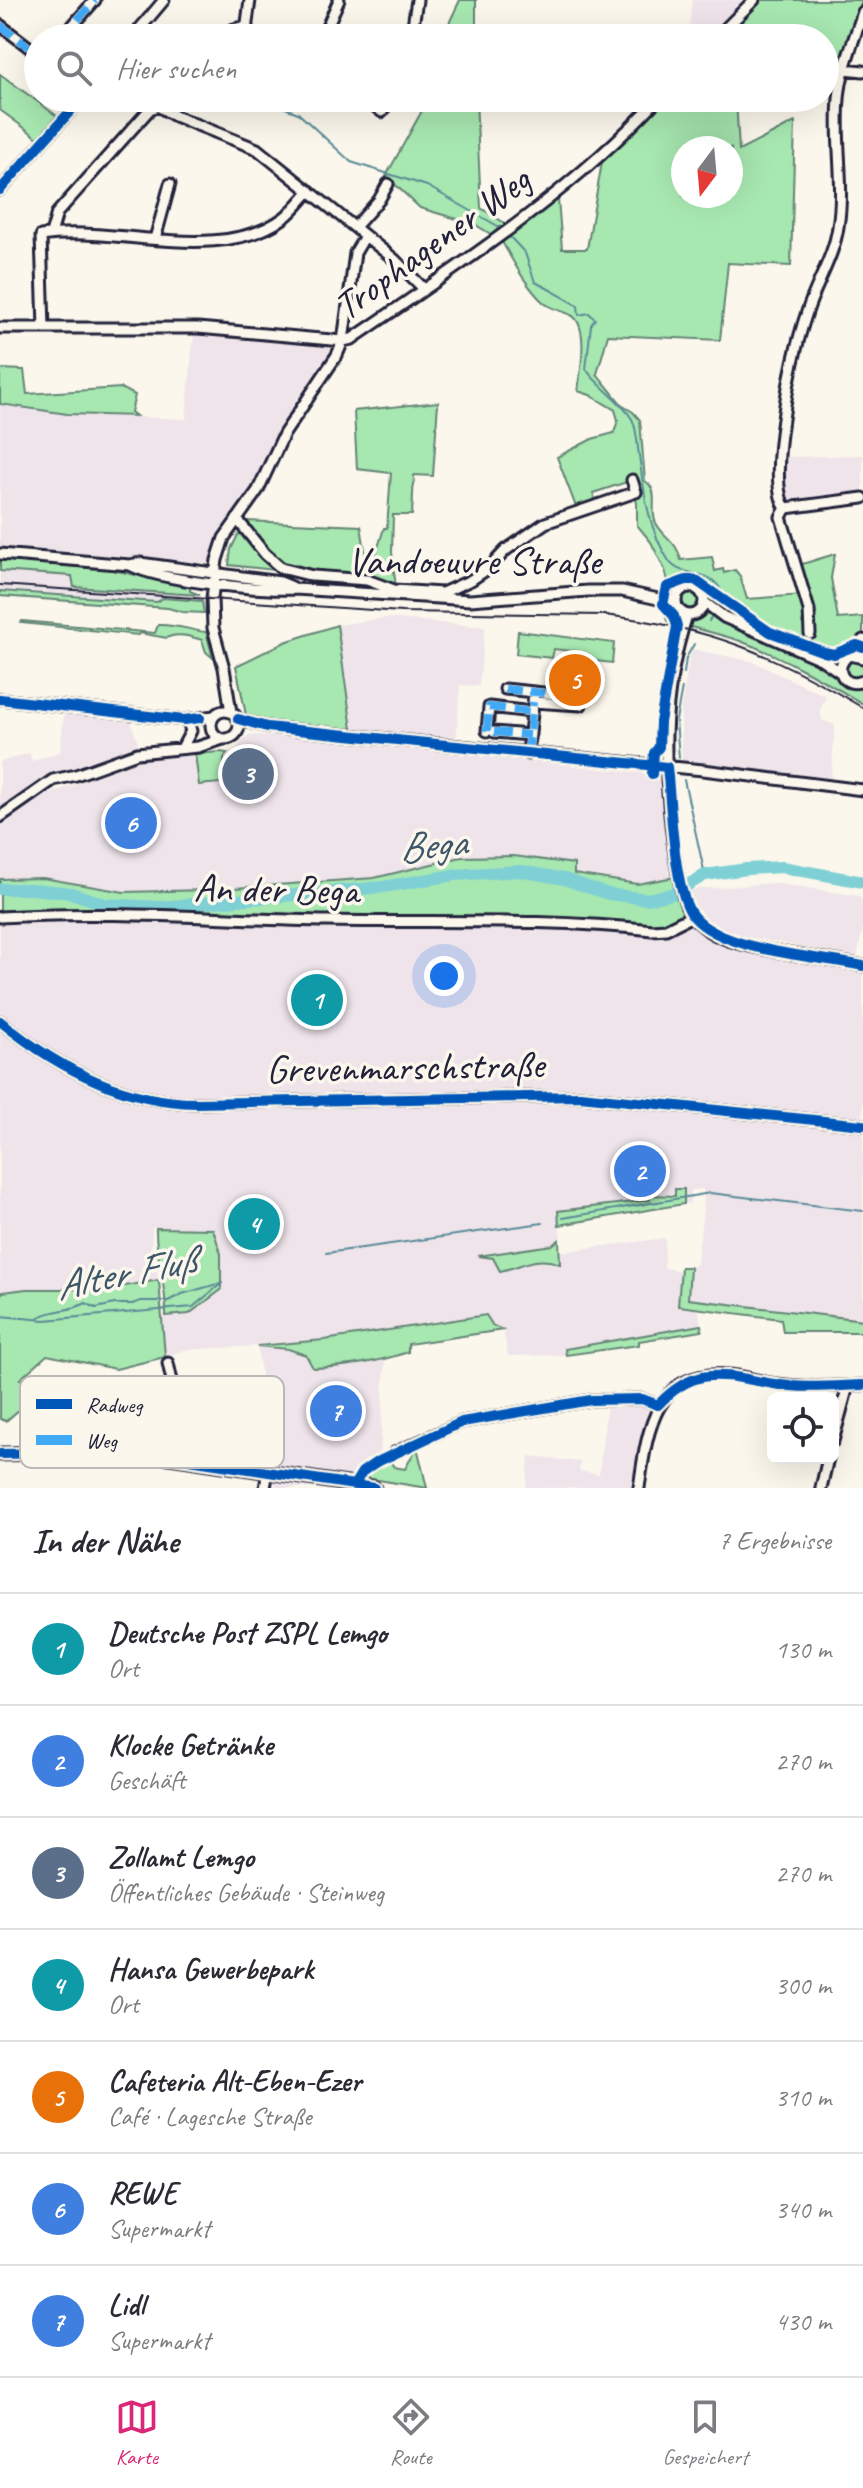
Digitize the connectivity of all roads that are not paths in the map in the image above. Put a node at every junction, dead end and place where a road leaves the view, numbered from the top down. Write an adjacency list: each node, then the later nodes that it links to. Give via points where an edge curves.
1 (95, 0): 8 (street)
2 (164, 0): 9 (street)
3 (250, 0): 10 (street)
4 (339, 0): 11 (street)
5 (417, 0): 12 (street)
6 (754, 0): 13 (street)
7 (863, 12): 16 (street)
8 (74, 24)
9 (144, 24)
10 (247, 24)
11 (328, 24)
12 (413, 24)
13 (730, 24)
14 (0, 25): 15 (street)
15 (24, 43)
16 (845, 69): 17 (street); 18 (street)
17 (863, 71)
18 (839, 98)
19 (70, 112): 26 (street)
20 (147, 112): 29 (street, via 57,213)
21 (168, 112): 27 (street, via 257,149)
22 (644, 112): 32 (street, Trophagener Weg, via 494,240)
23 (838, 112): 38 (street, via 838,231 807,312 780,435)
24 (170, 184): 31 (street)
25 (388, 184): 28 (street)
26 (0, 190)
27 (310, 191): 28 (street); 31 (street, via 285,217 258,232 189,242)
28 (355, 227): 30 (street)
29 (51, 234): 31 (street); 34 (street, via 41,236)
30 (365, 236): 32 (street); 35 (street, via 355,253)
31 (155, 239)
32 (424, 289): 35 (street, Trophagener Weg)
33 (0, 328): 34 (street)
34 (44, 328): 35 (street, via 198,328)
35 (343, 341): 39 (street, Trophagener Weg)
36 (632, 480): 39 (street, via 636,492 545,523 489,568 442,593 394,590 367,580 281,568)
37 (863, 498): 38 (street)
38 (786, 508): 49 (street, via 781,517 809,610)
39 (237, 519): 41 (street, Trophagener Weg, via 224,538)
40 (0, 554): 41 (street, Vandoeuvre Straße, via 140,563)
41 (214, 578): 43 (street, Vandoeuvre Straße, via 280,582 295,589 470,600 588,591); 57 (street, Trophagener Weg, via 213,628)
42 (680, 591): 43 (street, Vandoeuvre Straße); 44 (street, via 696,588); 45 (street)
43 (653, 596): 45 (street, Vandoeuvre Straße)
44 (704, 602): 46 (street); 48 (street)
45 (676, 603): 47 (street)
46 (699, 613): 47 (street); 48 (street)
47 (687, 615): 74 (street, via 667,722)
48 (724, 617): 52 (street)
49 (810, 634)
50 (863, 640): 51 (street)
51 (860, 656): 53 (street)
52 (821, 659): 53 (street); 55 (street)
53 (843, 659): 55 (street)
54 (563, 665): 61 (street, via 561,699)
55 (840, 672): 56 (street, via 848,682)
56 (862, 682)
57 (226, 685): 63 (street, Trophagener Weg); 64 (street, Trophagener Weg)
58 (505, 689): 59 (street)
59 (522, 691): 61 (street); 62 (street)
60 (0, 699): 65 (street)
61 (533, 702): 62 (street); 69 (street)
62 (520, 711): 69 (street, via 489,707 490,732)
63 (217, 714): 64 (street); 65 (street); 67 (street)
64 (235, 716): 66 (street); 68 (street)
65 (186, 721): 67 (street); 71 (street, via 191,731)
66 (267, 727): 68 (street); 73 (street)
67 (211, 729): 70 (street); 72 (street)
68 (238, 731): 70 (street)
69 (530, 735): 73 (street)
70 (223, 739): 72 (street)
71 (182, 748): 72 (street); 76 (street, via 137,753 70,777)
72 (193, 748)
73 (528, 754): 74 (street)
74 (667, 767): 75 (street); 77 (street, via 671,827)
75 (863, 790)
76 (0, 817)
77 (692, 916): 78 (street, An der Bega, via 652,930 549,922); 79 (street, via 736,942)
78 (0, 917)
79 (863, 966)
80 (0, 1021): 81 (street, Grevenmarschstraße, via 36,1049 95,1082 162,1101 608,1097)
81 (863, 1125)
82 (168, 1363): 83 (street)
83 (170, 1376)
84 (863, 1385): 85 (street)
85 (848, 1386): 86 (street, via 808,1387 707,1375 675,1388); 87 (street)
86 (658, 1405): 88 (street, via 642,1399 591,1400 462,1422); 96 (street, via 647,1434)
87 (839, 1419)
88 (394, 1453)
89 (0, 1454): 90 (main road)
90 (20, 1454)
91 (827, 1464): 97 (street)
92 (248, 1468): 93 (main road)
93 (268, 1471): 94 (street); 95 (main road)
94 (265, 1488)
95 (374, 1488)
96 (639, 1488)
97 (821, 1488)

